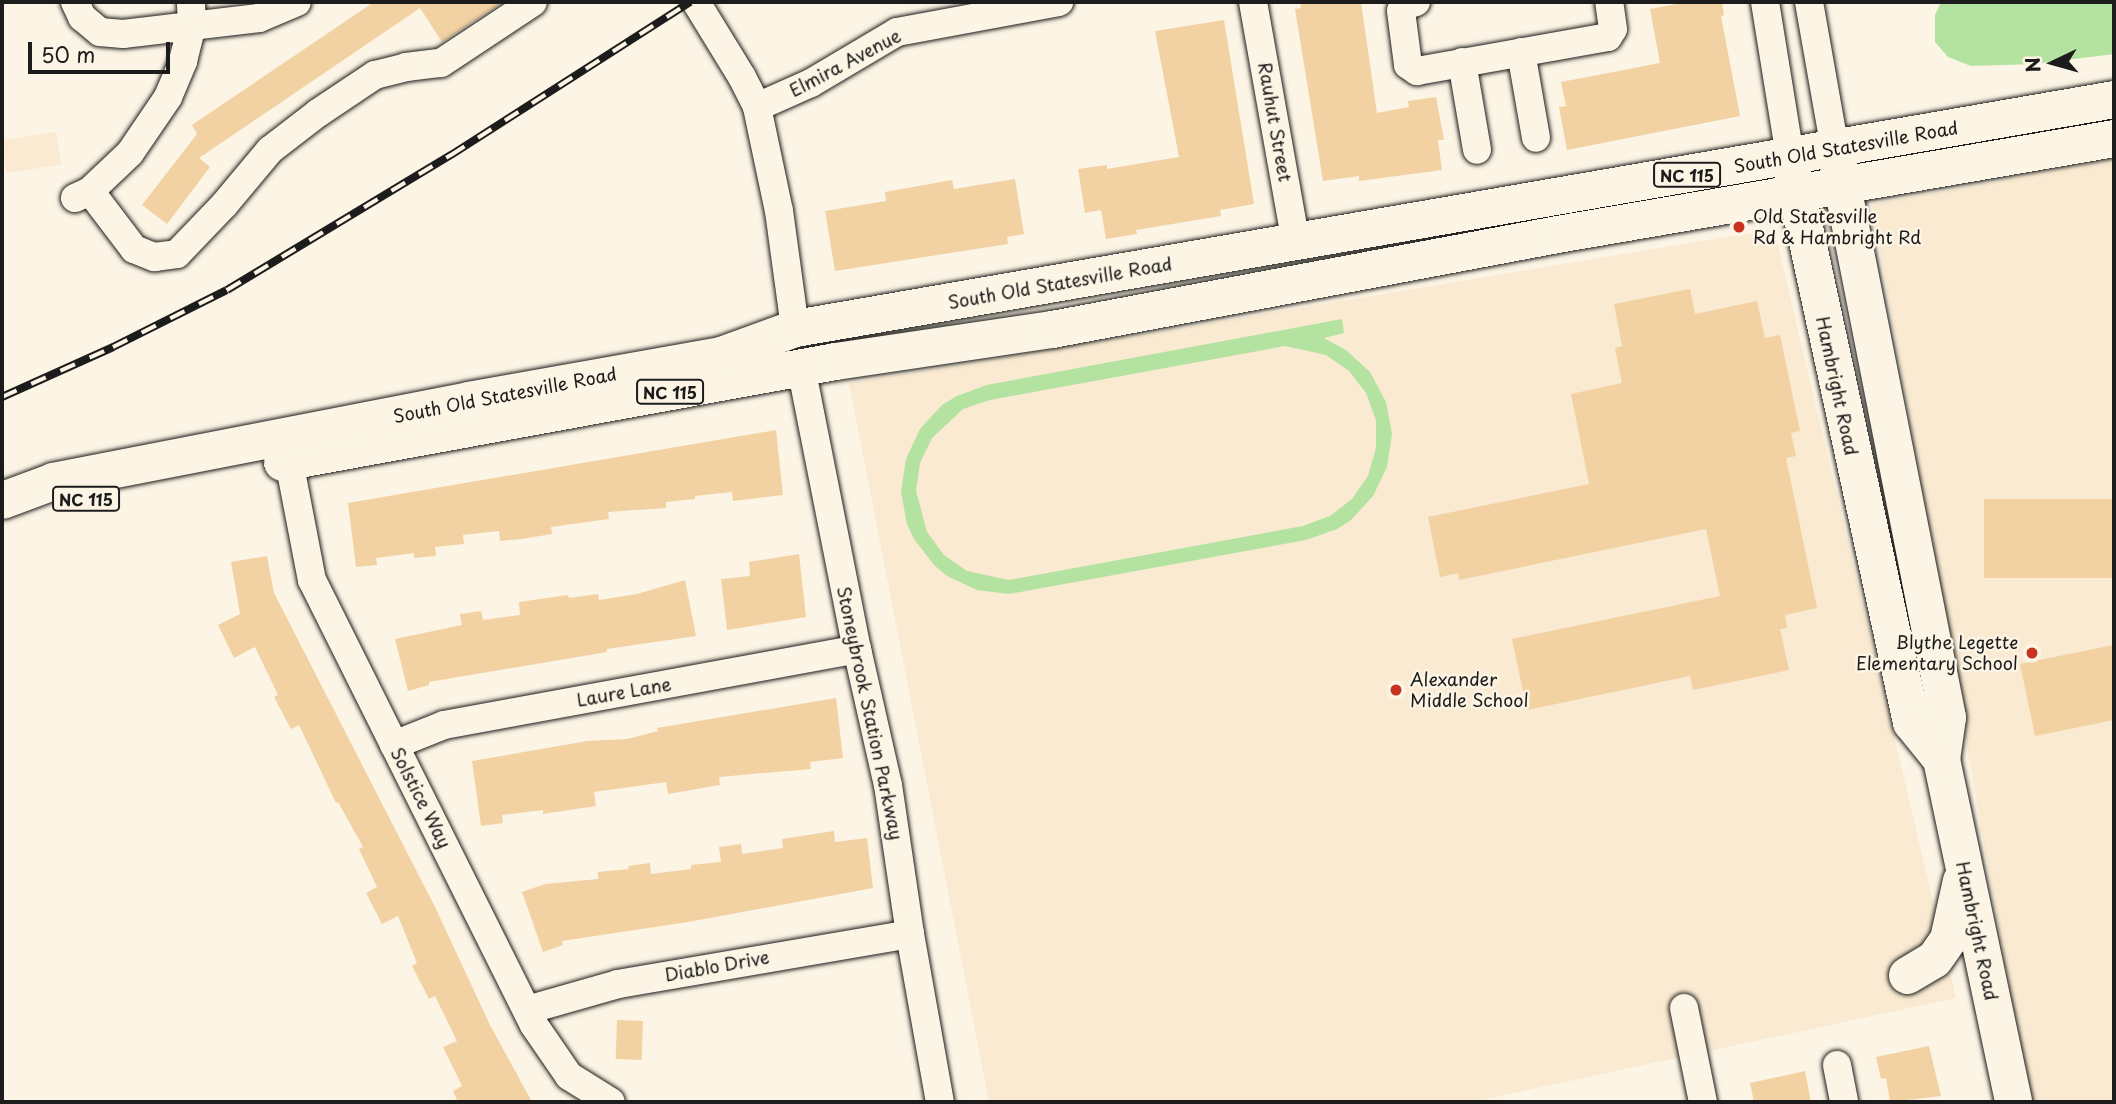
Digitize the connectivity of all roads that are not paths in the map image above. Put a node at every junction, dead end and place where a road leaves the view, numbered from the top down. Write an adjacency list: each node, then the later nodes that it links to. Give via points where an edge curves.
1 (75, 2): 12 (street, via 82,17 100,32 123,34)
2 (297, 2): 12 (street, via 259,18)
3 (533, 2): 12 (street, via 441,63 375,75 318,113 270,150 177,254 154,257 134,249 82,194 130,153 168,97 183,61)
4 (696, 2): 16 (street)
5 (1059, 2): 11 (street, Elmira Avenue)
6 (1253, 2): 23 (street, Rauhut Street)
7 (1416, 2): 14 (street, via 1401,11 1408,65 1418,71)
8 (1609, 2): 13 (street, via 1613,29 1608,37)
9 (1765, 2): 21 (street, Hambright Road)
10 (1810, 2): 19 (street, Hambright Road)
11 (1003, 7): 16 (street, Elmira Avenue, via 897,32 811,83)
12 (192, 13)
13 (1521, 52): 14 (street); 17 (street)
14 (1462, 62): 20 (street)
15 (2114, 99): 19 (main road, South Old Statesville Road / NC 115)
16 (757, 107): 25 (street, via 779,211)
17 (1536, 138)
18 (2114, 138): 22 (main road, South Old Statesville Road / NC 115)
19 (1835, 149): 21 (main road, South Old Statesville Road / NC 115); 22 (main road, Hambright Road)
20 (1476, 150)
21 (1793, 174): 22 (main road, South Old Statesville Road / NC 115); 23 (main road, South Old Statesville Road / NC 115); 26 (main road, South Old Statesville Road / NC 115, via 1052,329); 32 (main road, Hambright Road, via 1911,722)
22 (1842, 184): 32 (main road, Hambright Road, via 1947,718)
23 (1296, 243): 24 (main road, South Old Statesville Road / NC 115)
24 (984, 296): 25 (main road, South Old Statesville Road / NC 115); 26 (main road, via 951,320 825,345 813,350)
25 (795, 328): 27 (main road, via 793,340 781,354 635,385); 29 (main road, South Old Statesville Road / NC 115, via 721,355 53,481)
26 (801, 367): 27 (main road, South Old Statesville Road / NC 115); 30 (street, Stoneybrook Station Parkway)
27 (557, 414): 28 (main road, South Old Statesville Road / NC 115)
28 (289, 461): 29 (main road, South Old Statesville Road / NC 115, via 58,504); 31 (street, Solstice Way, via 313,580)
29 (7, 499)
30 (857, 649): 31 (street, Laure Lane, via 444,724); 34 (street, Stoneybrook Station Parkway, via 888,785)
31 (394, 746): 37 (street, Solstice Way)
32 (1941, 759): 33 (main road, Hambright Road)
33 (1963, 865): 35 (main road, via 1948,939 1934,959); 43 (main road, Hambright Road)
34 (910, 934): 37 (street, Diablo Drive, via 618,984); 40 (street, Stoneybrook Station Parkway)
35 (1907, 975)
36 (1684, 1008): 41 (street)
37 (527, 1010): 39 (street, Solstice Way, via 569,1076)
38 (1837, 1065): 42 (street)
39 (611, 1102)
40 (940, 1102)
41 (1703, 1102)
42 (1844, 1102)
43 (2013, 1102)

